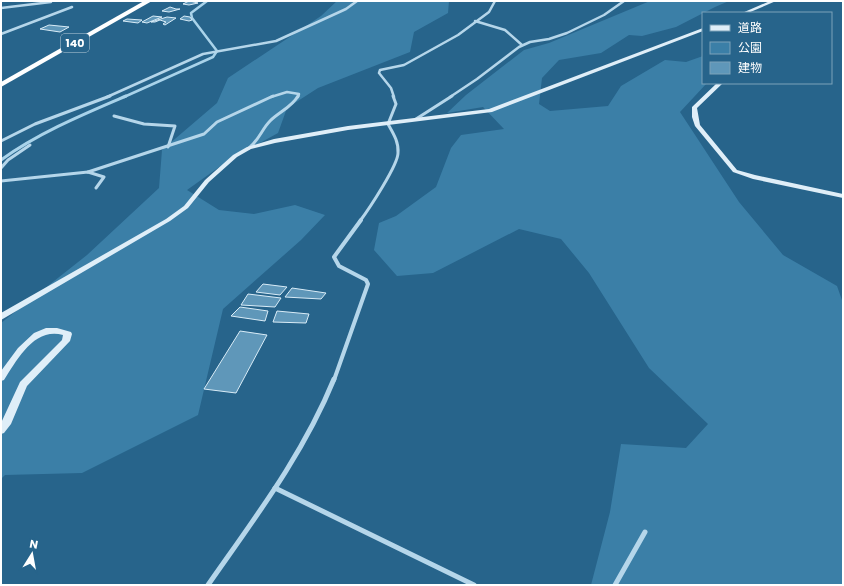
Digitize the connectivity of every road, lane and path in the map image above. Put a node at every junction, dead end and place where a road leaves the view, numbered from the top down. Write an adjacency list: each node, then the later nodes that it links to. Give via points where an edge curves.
1 (148, 1): 14 (highway, 140)
2 (357, 1): 19 (street, via 276,41 203,54 122,92 35,124)
3 (495, 1): 10 (street, via 489,12)
4 (624, 1): 13 (street, via 604,15 567,33)
5 (774, 1): 9 (street)
6 (52, 2): 8 (street, via 15,4)
7 (72, 7): 12 (street)
8 (1, 8)
9 (751, 12)
10 (475, 21): 13 (street, via 504,30); 18 (street, via 458,36 427,53 404,64 380,70 391,88 396,104)
11 (702, 29): 17 (street, via 490,111)
12 (1, 34)
13 (522, 45): 17 (street, via 477,79)
14 (1, 84)
15 (719, 84): 27 (street, via 694,108 695,117 697,124 735,170 753,177)
16 (114, 116): 21 (street, via 144,124 175,126)
17 (416, 119): 18 (street)
18 (388, 124): 22 (street, via 274,140); 31 (street, via 398,143 398,157 374,202 334,257 339,266 366,280 368,284 346,352 312,428)
19 (1, 141)
20 (30, 145): 23 (street)
21 (168, 147): 22 (street, via 204,134 217,122 274,95 287,92 299,94 296,100 270,121 257,143); 24 (street)
22 (249, 148): 28 (street, via 235,156 207,181 186,207 168,220)
23 (1, 168)
24 (88, 172): 25 (street); 26 (street, via 104,177)
25 (1, 181)
26 (96, 188)
27 (843, 196)
28 (1, 317)
29 (1, 378): 30 (street, via 26,344 37,334 46,330 59,330 68,334 66,341 23,384)
30 (1, 430)
31 (275, 488): 33 (street); 34 (street)
32 (645, 532): 35 (street)
33 (208, 585)
34 (474, 585)
35 (616, 585)

